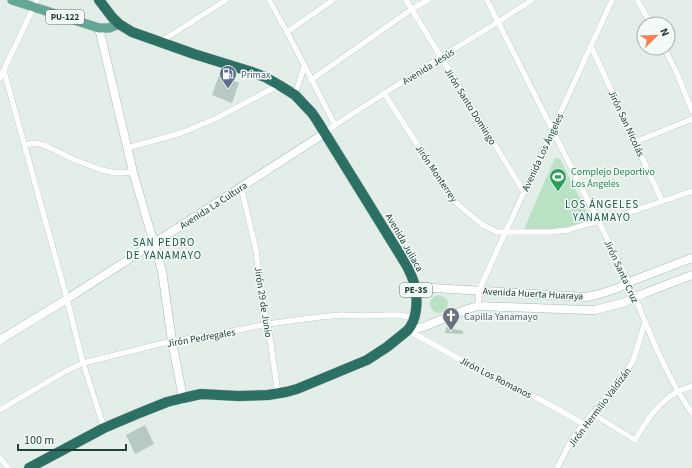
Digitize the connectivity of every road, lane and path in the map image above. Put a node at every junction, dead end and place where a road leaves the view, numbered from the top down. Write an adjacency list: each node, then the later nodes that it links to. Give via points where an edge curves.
1 (12, 0): 12 (main road, PU-122)
2 (99, 0): 16 (highway, Avenida Juliaca / PE-3S)
3 (226, 0): 19 (street)
4 (269, 0): 18 (street)
5 (333, 0): 18 (street)
6 (406, 0): 13 (street, Jirón Santo Domingo)
7 (428, 0): 13 (street)
8 (487, 0): 15 (street, Jirón Santa Cruz)
9 (532, 0): 15 (street, Avenida Jesús)
10 (612, 0): 20 (street, Avenida Los Ángeles)
11 (637, 0): 14 (street)
12 (35, 4): 17 (main road, PU-122); 24 (street)
13 (412, 9): 22 (street, Jirón Santo Domingo); 26 (street)
14 (646, 16)
15 (498, 22): 22 (street, Avenida Jesús); 33 (street, Jirón Santa Cruz)
16 (119, 24): 17 (main road, PU-122); 19 (highway, Avenida Juliaca / PE-3S, via 141,36)
17 (100, 28): 37 (street)
18 (287, 32): 23 (street)
19 (160, 42): 27 (highway, Avenida Juliaca / PE-3S, via 252,72)
20 (591, 46): 33 (street, Avenida Los Ángeles); 35 (street, Jirón San Nicolás)
21 (668, 56): 30 (street)
22 (441, 57): 28 (street, Avenida Jesús); 41 (street, Jirón Santo Domingo)
23 (304, 67): 26 (street); 29 (street)
24 (4, 71): 25 (street); 36 (street)
25 (0, 78)
26 (311, 80): 32 (street)
27 (279, 85): 29 (highway, Avenida Juliaca / PE-3S); 37 (street, via 215,119 181,133)
28 (384, 93): 32 (street, Avenida Jesús); 44 (street, Jirón Monterrey, via 455,202 483,225 497,232)
29 (295, 95): 34 (highway, Avenida Juliaca / PE-3S, via 312,113)
30 (692, 111)
31 (692, 119): 35 (street)
32 (335, 125): 34 (street, Avenida Jesús)
33 (553, 129): 41 (street, Avenida Los Ángeles); 43 (street, Jirón Santa Cruz)
34 (325, 133): 39 (street, Avenida La Cultura); 49 (highway, Avenida Juliaca / PE-3S, via 407,266)
35 (635, 142): 42 (street, Jirón San Nicolás)
36 (25, 145): 38 (street, via 44,145 102,170 116,173); 52 (street)
37 (127, 148): 38 (street)
38 (133, 172): 45 (street)
39 (241, 187): 45 (street, Avenida La Cultura); 56 (street, Jirón 29 de Junio, via 256,250 261,295)
40 (692, 191): 42 (street, Jirón Monterrey)
41 (524, 192): 44 (street, Avenida Los Ángeles)
42 (662, 201): 43 (street, Jirón Monterrey)
43 (598, 221): 44 (street, Jirón Monterrey, via 560,232); 48 (street, Jirón Santa Cruz)
44 (506, 233): 50 (street, Avenida Los Ángeles)
45 (154, 243): 52 (street, Avenida La Cultura); 59 (street, via 162,270)
46 (692, 258): 48 (street, Avenida Huerta Huaraya)
47 (692, 275): 51 (street, Avenida Huerta Huaraya)
48 (630, 282): 50 (street, Avenida Huerta Huaraya, via 600,294 586,296); 51 (street, Jirón Santa Cruz)
49 (415, 287): 50 (street, Avenida Huerta Huaraya); 54 (highway, Avenida Juliaca / PE-3S)
50 (479, 290): 53 (street, Avenida Los Ángeles)
51 (635, 297): 53 (street, Avenida Huerta Huaraya, via 623,303 590,310); 55 (street, Jirón Santa Cruz)
52 (67, 299): 58 (street, Avenida La Cultura); 60 (street)
53 (478, 306): 57 (street, Avenida Huerta Huaraya, via 423,327)
54 (414, 318): 56 (street, Jirón Pedregales, via 393,315 342,315); 57 (highway, Avenida Juliaca / PE-3S)
55 (645, 322): 62 (street, Jirón Santa Cruz); 67 (street, Jirón Hermilio Valdizán, via 632,363)
56 (268, 324): 59 (street, Jirón Pedregales); 63 (street, Jirón 29 de Junio)
57 (408, 330): 63 (highway, Avenida Juliaca / PE-3S, via 367,360); 68 (street, Jirón Los Romanos)
58 (0, 340)
59 (172, 341): 60 (street, Jirón Pedregales); 64 (street)
60 (83, 362): 65 (street, Jirón Pedregales); 69 (street)
61 (692, 386): 62 (street)
62 (678, 391): 66 (street, Jirón Santa Cruz); 67 (street, via 661,404 635,440)
63 (278, 394): 64 (highway, Avenida Juliaca / PE-3S, via 201,394)
64 (183, 398): 69 (highway, Avenida Juliaca / PE-3S)
65 (0, 410)
66 (692, 413)
67 (593, 414): 68 (street, Jirón Hermilio Valdizán)
68 (584, 424): 73 (street, Jirón Hermilio Valdizán, via 571,441)
69 (104, 428): 72 (highway, Avenida Juliaca / PE-3S)
70 (0, 458): 71 (street)
71 (8, 468)
72 (29, 468)
73 (557, 468)

